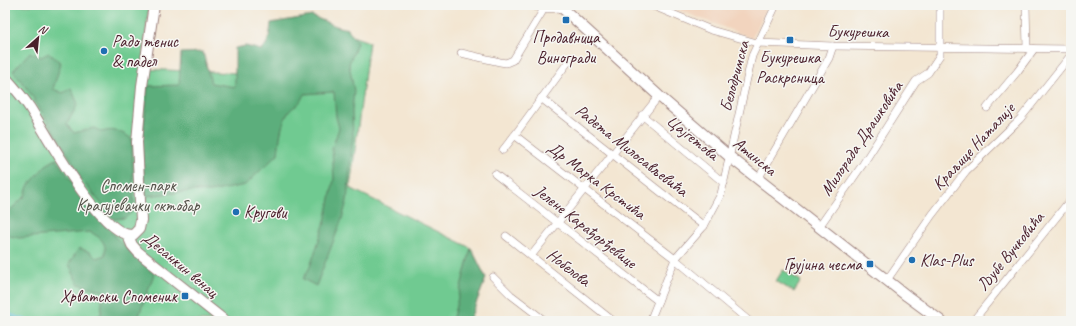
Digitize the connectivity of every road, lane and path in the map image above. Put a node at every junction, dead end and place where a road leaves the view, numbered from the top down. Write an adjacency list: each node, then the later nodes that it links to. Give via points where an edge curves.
1 (154, 5): 34 (street, via 137,142 140,225 136,232)
2 (530, 5): 8 (street)
3 (651, 5): 9 (street, Букурешка, via 711,30)
4 (776, 5): 9 (street, Белодримска)
5 (940, 5): 11 (street)
6 (1026, 5): 12 (street)
7 (560, 6): 8 (street); 18 (street, Атинска)
8 (544, 9): 14 (street, via 513,60 506,63)
9 (757, 43): 10 (street, Букурешка); 25 (street, Белодримска)
10 (833, 46): 11 (street, Букурешка); 27 (street, via 829,58)
11 (941, 48): 12 (street, Букурешка); 33 (street, Милорада Драшковића, via 933,67 912,86 863,164)
12 (1031, 49): 13 (street, Букурешка); 20 (street, via 1017,72)
13 (1071, 49)
14 (461, 53)
15 (1071, 55): 39 (street, Краљице Наталије, via 1020,119 966,171)
16 (571, 58): 19 (street)
17 (5, 77): 34 (street, Десанкин венац, via 30,107 66,168 86,196 108,222 120,233)
18 (659, 96): 21 (street); 25 (street, Атинска)
19 (541, 98): 22 (street); 24 (street, Радета Милосављевића)
20 (987, 108)
21 (642, 115): 24 (street); 28 (street, Цајгетова)
22 (514, 136): 23 (street); 29 (street, Др Марка Крстића)
23 (503, 150)
24 (612, 153): 29 (street); 32 (street, Радета Милосављевића)
25 (730, 157): 27 (street, Атинска); 28 (street, Белодримска)
26 (495, 174): 31 (street, Јелене Карађорђевице)
27 (758, 179): 33 (street, Атинска)
28 (724, 183): 32 (street, Белодримска, via 714,211)
29 (584, 189): 31 (street); 37 (street, Др Марка Крстића)
30 (1071, 199): 47 (street, Љубе Вучковића)
31 (557, 222): 36 (street); 40 (street, Јелене Карађорђевице)
32 (704, 226): 37 (street, Белодримска)
33 (819, 227): 39 (street, Атинска)
34 (128, 236): 41 (street, Десанкин венац, via 138,252)
35 (506, 236): 36 (street, Нобелова)
36 (531, 256): 43 (street, Нобелова)
37 (675, 259): 40 (street, Белодримска); 45 (street, Др Марка Крстића)
38 (493, 277): 42 (street, via 510,295)
39 (887, 280): 46 (street, Атинска)
40 (658, 301): 44 (street, Белодримска)
41 (226, 321)
42 (545, 321)
43 (613, 321)
44 (650, 321)
45 (749, 321)
46 (940, 321)
47 (973, 321)

